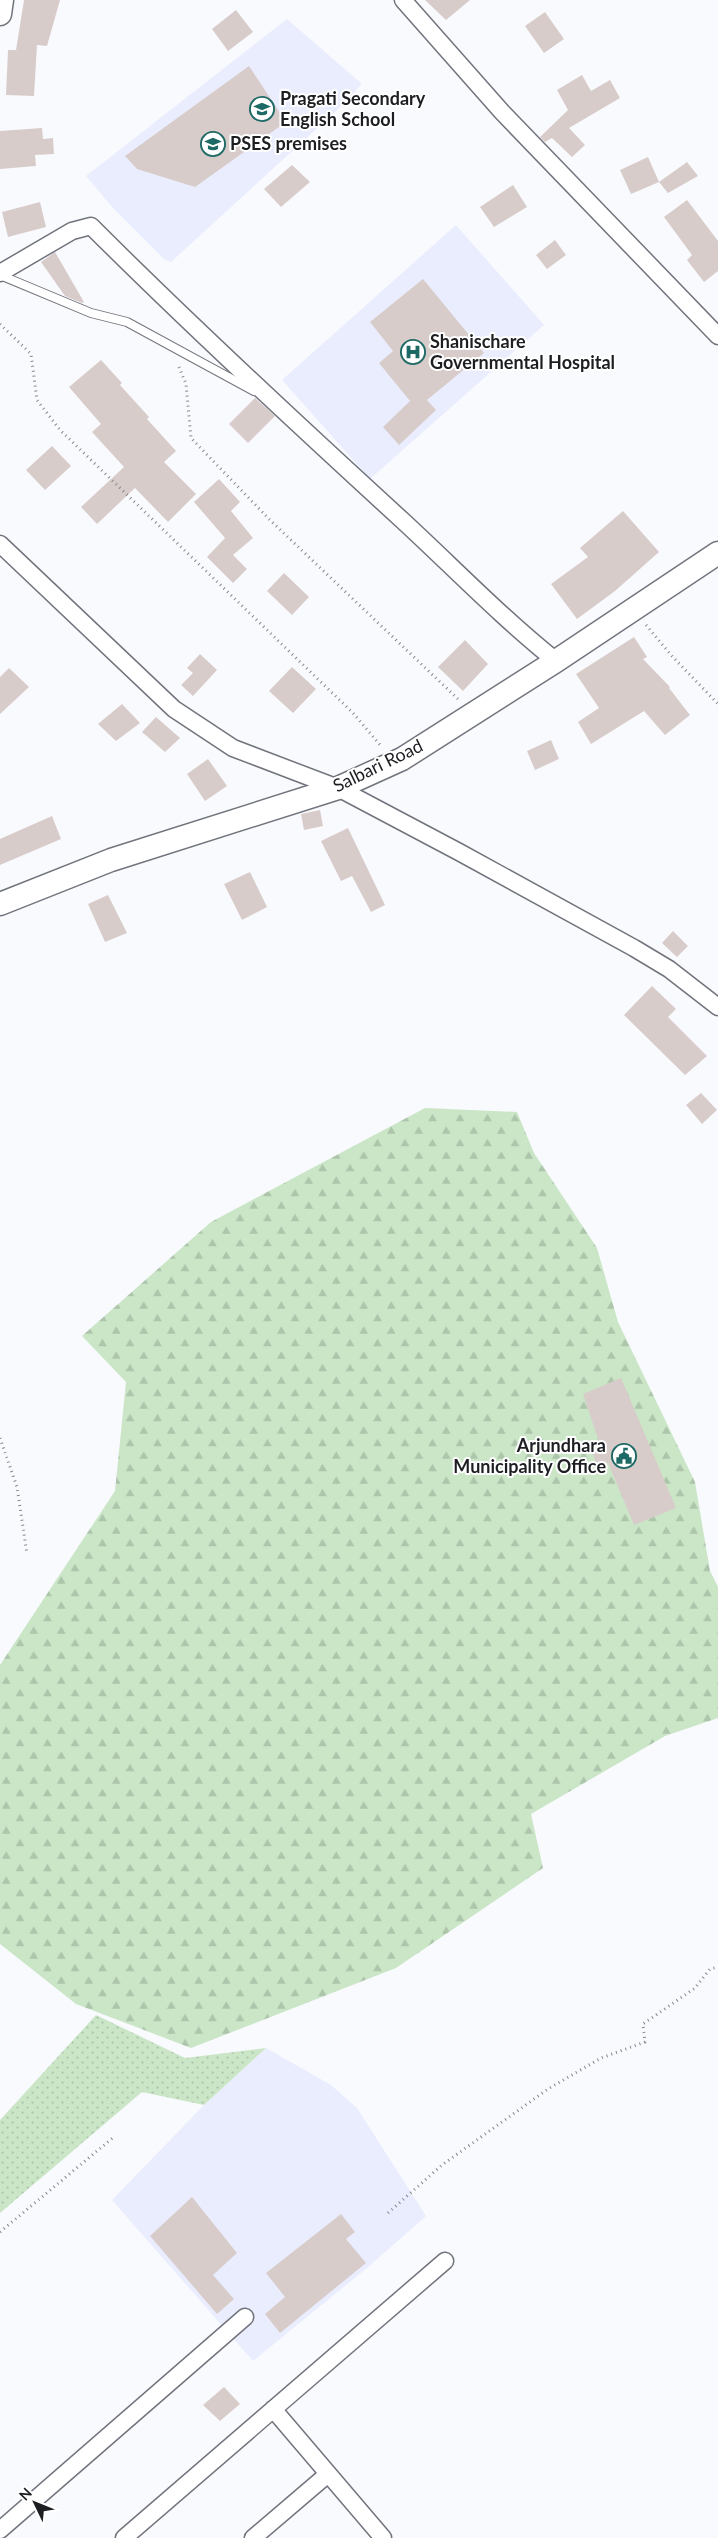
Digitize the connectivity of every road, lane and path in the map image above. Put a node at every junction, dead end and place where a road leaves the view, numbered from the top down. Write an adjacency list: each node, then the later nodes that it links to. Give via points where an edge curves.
1 (2, 0): 3 (street)
2 (403, 0): 6 (street, via 502,112)
3 (0, 14)
4 (0, 274): 7 (lane, via 91,313 126,322); 8 (street, via 72,231 91,226)
5 (0, 324): 15 (path, via 31,354 37,400 60,430 381,744)
6 (718, 336)
7 (170, 346): 8 (lane); 14 (path, via 186,384 191,438 270,520)
8 (273, 401): 12 (street, via 514,628)
9 (0, 544): 16 (street, via 174,709 233,748)
10 (718, 553): 11 (street, Salbari Road)
11 (633, 610): 12 (street, Salbari Road); 13 (path, via 671,656)
12 (556, 661): 14 (street, Salbari Road)
13 (718, 704)
14 (473, 714): 15 (street, Salbari Road, via 402,759)
15 (380, 769): 16 (street, Salbari Road)
16 (338, 788): 17 (street, Salbari Road, via 111,860); 18 (street, via 634,948 669,969)
17 (0, 904)
18 (718, 1007)
19 (0, 1438): 20 (path, via 17,1487)
20 (27, 1554)
21 (718, 1966): 23 (path, via 710,1969 695,1988 643,2024 645,2042 601,2058 548,2089 442,2165)
22 (115, 2136): 24 (path)
23 (388, 2213)
24 (0, 2232)
25 (445, 2261): 27 (street)
26 (245, 2317): 29 (street)
27 (273, 2409): 28 (street); 31 (street)
28 (328, 2474): 30 (street); 32 (street)
29 (0, 2530)
30 (379, 2537)
31 (125, 2538)
32 (253, 2538)

